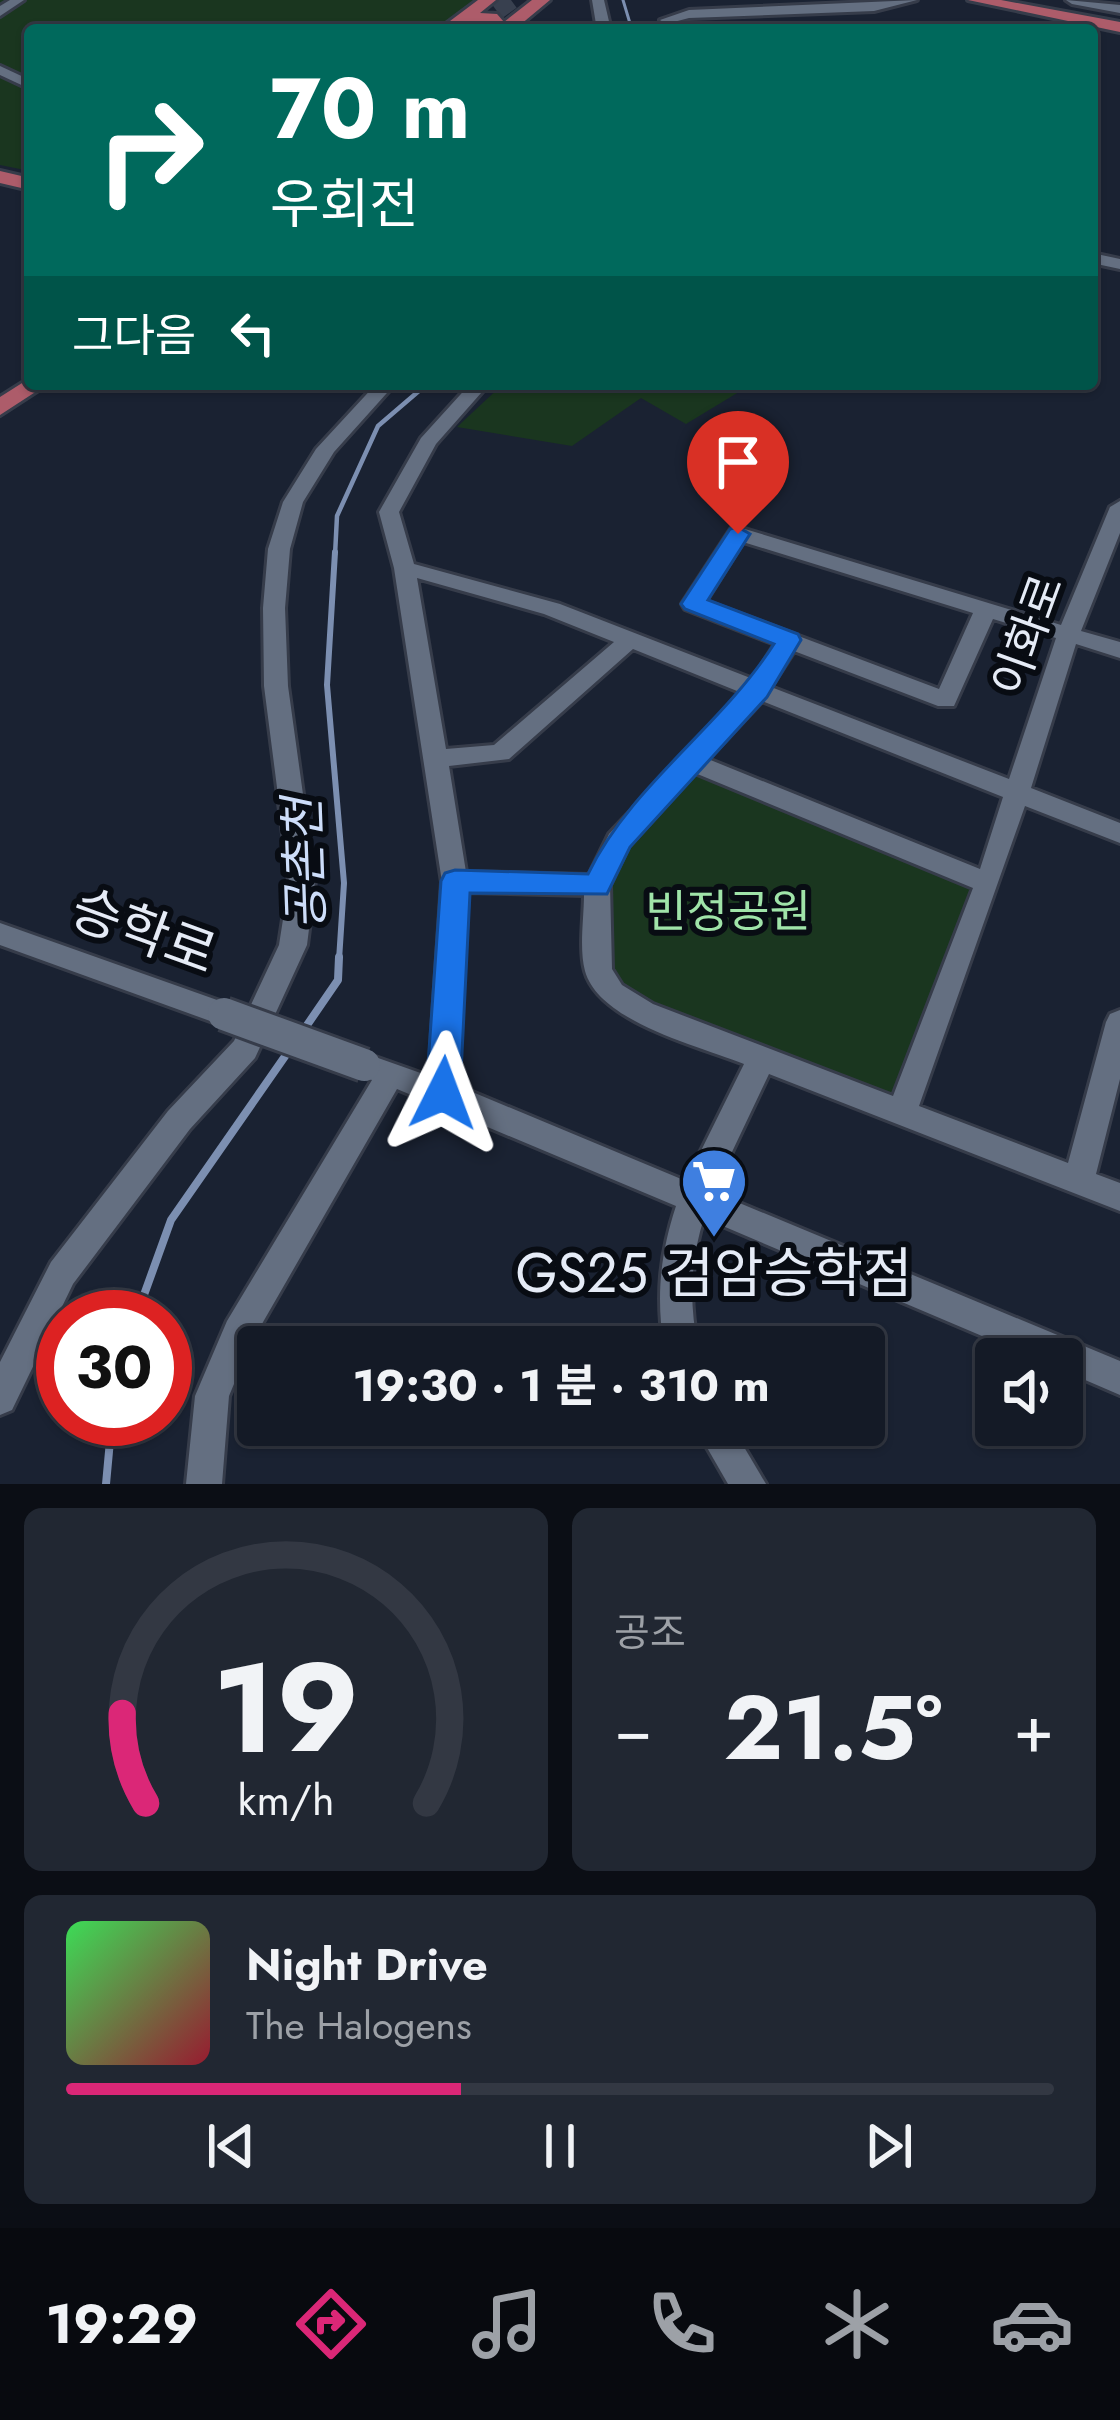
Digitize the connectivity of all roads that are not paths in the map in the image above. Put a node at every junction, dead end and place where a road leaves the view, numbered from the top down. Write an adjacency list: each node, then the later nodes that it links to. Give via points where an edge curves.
1 (18, 0): 9 (street)
2 (488, 0): 10 (main road)
3 (542, 0): 13 (main road)
4 (911, 0): 14 (street, via 689,14)
5 (976, 0): 7 (main road)
6 (1072, 0): 8 (street)
7 (1019, 3): 15 (main road); 16 (main road)
8 (1120, 8)
9 (0, 12)
10 (466, 24)
11 (471, 24): 12 (main road, via 491,17)
12 (497, 24)
13 (511, 24)
14 (673, 24)
15 (1056, 24)
16 (1120, 27)
17 (24, 390): 20 (main road)
18 (380, 390): 47 (street, via 326,449 293,502 279,549 276,686 302,881 293,945 245,1049 179,1120 62,1273)
19 (475, 390): 22 (street, via 428,442 389,512)
20 (0, 409)
21 (1120, 507): 24 (street, 이화로)
22 (405, 568): 25 (street, via 553,609); 29 (street)
23 (986, 610): 24 (street); 26 (street, via 946,700); 26 (street, via 738,534 693,604)
24 (1068, 634): 27 (street); 31 (street, 이화로)
25 (630, 640): 28 (street); 29 (street, via 500,753)
26 (789, 640): 28 (street)
27 (1120, 650)
28 (757, 691): 30 (street); 31 (street)
29 (436, 759): 33 (street)
30 (692, 762): 34 (street); 35 (street, via 618,841)
31 (1016, 793): 32 (street); 34 (street, 이화로)
32 (1120, 833)
33 (455, 881): 35 (street); 40 (street)
34 (988, 883): 41 (street, 이화로)
35 (597, 886): 38 (street, via 598,970 612,993)
36 (0, 934): 39 (street, 승학로, bridge)
37 (1120, 1022): 42 (street)
38 (762, 1058): 41 (street); 44 (street)
39 (377, 1070): 40 (street, 승학로); 50 (street, via 238,1332 212,1396)
40 (443, 1093): 44 (street, 승학로)
41 (902, 1112): 42 (street)
42 (1079, 1181): 43 (street)
43 (1120, 1197)
44 (694, 1199): 45 (street, via 676,1261); 46 (street, 승학로)
45 (676, 1326)
46 (1120, 1378)
47 (0, 1398)
48 (722, 1446): 49 (street)
49 (741, 1482)
50 (204, 1484)

